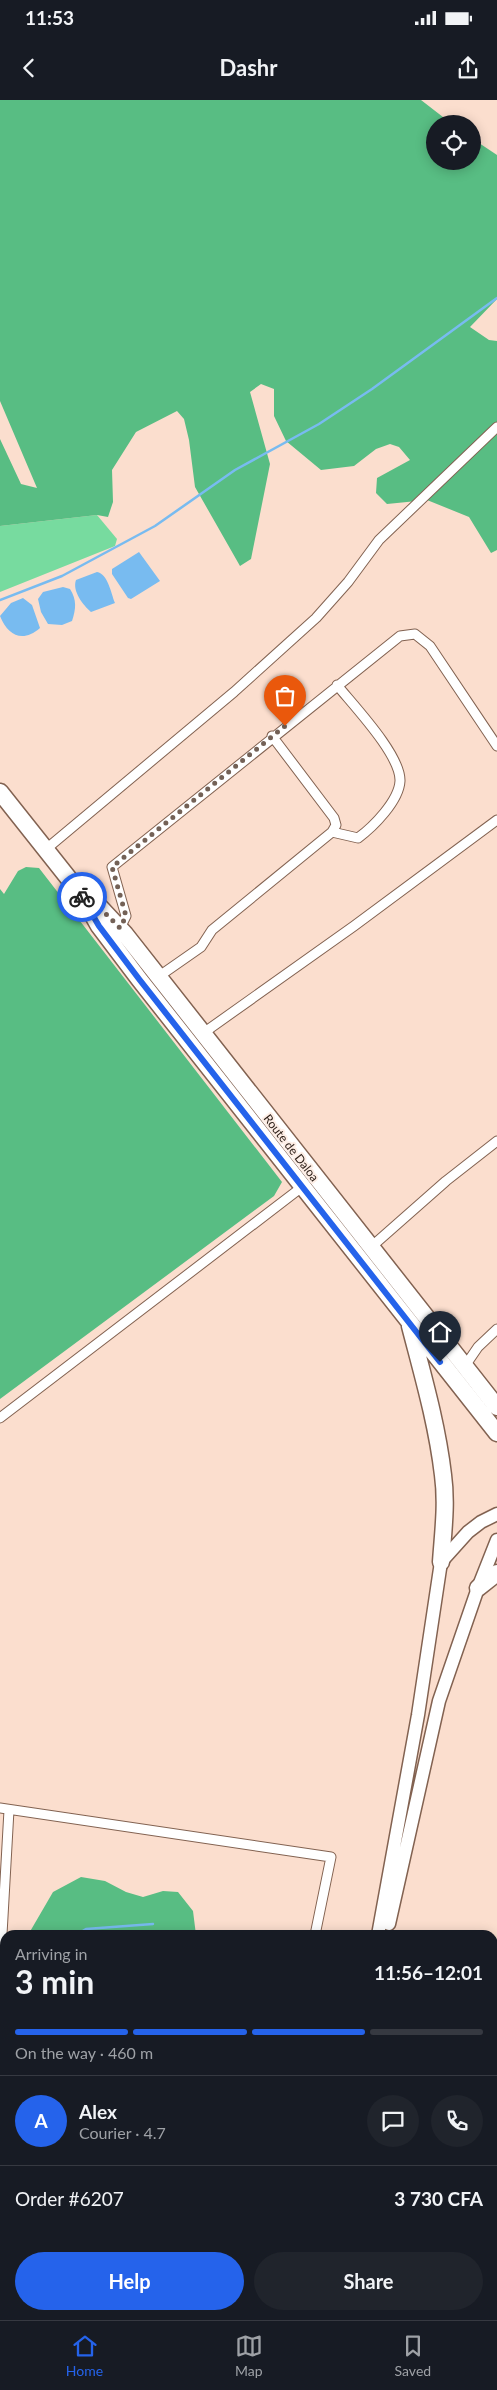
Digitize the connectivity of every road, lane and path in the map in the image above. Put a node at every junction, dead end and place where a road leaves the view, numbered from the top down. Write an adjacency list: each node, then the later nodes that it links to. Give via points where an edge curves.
1 (497, 426): 8 (street, via 379,540 316,618 234,692)
2 (337, 685): 3 (street); 4 (street, via 400,636 415,634 430,646); 7 (street, via 386,745 400,780 387,809 372,828 358,838)
3 (272, 736): 7 (street, via 334,818 336,825); 10 (street, via 112,867 126,916)
4 (497, 746)
5 (0, 792): 8 (highway)
6 (497, 820): 12 (street)
7 (332, 832): 11 (street, via 212,930 201,946)
8 (45, 850): 9 (highway)
9 (81, 894): 10 (highway, Route de Daloa); 14 (highway, via 99,926)
10 (120, 928): 11 (highway, Route de Daloa)
11 (158, 977): 12 (highway, Route de Daloa)
12 (202, 1034): 15 (highway, Route de Daloa)
13 (497, 1140): 15 (street)
14 (302, 1187): 16 (highway); 20 (street)
15 (370, 1248): 18 (highway, Route de Daloa)
16 (408, 1319): 21 (highway); 24 (highway, via 430,1397 444,1476)
17 (497, 1329): 18 (street, via 478,1347)
18 (465, 1366): 19 (highway, Route de Daloa)
19 (497, 1407)
20 (0, 1418)
21 (497, 1433)
22 (497, 1514): 24 (main road, via 468,1532)
23 (497, 1540): 26 (main road)
24 (442, 1562): 30 (main road)
25 (497, 1573): 26 (highway)
26 (478, 1588): 31 (main road, via 439,1701)
27 (5, 1809): 28 (street); 29 (street, via 331,1857)
28 (1, 1930)
29 (316, 1930)
30 (379, 1930)
31 (387, 1930)

